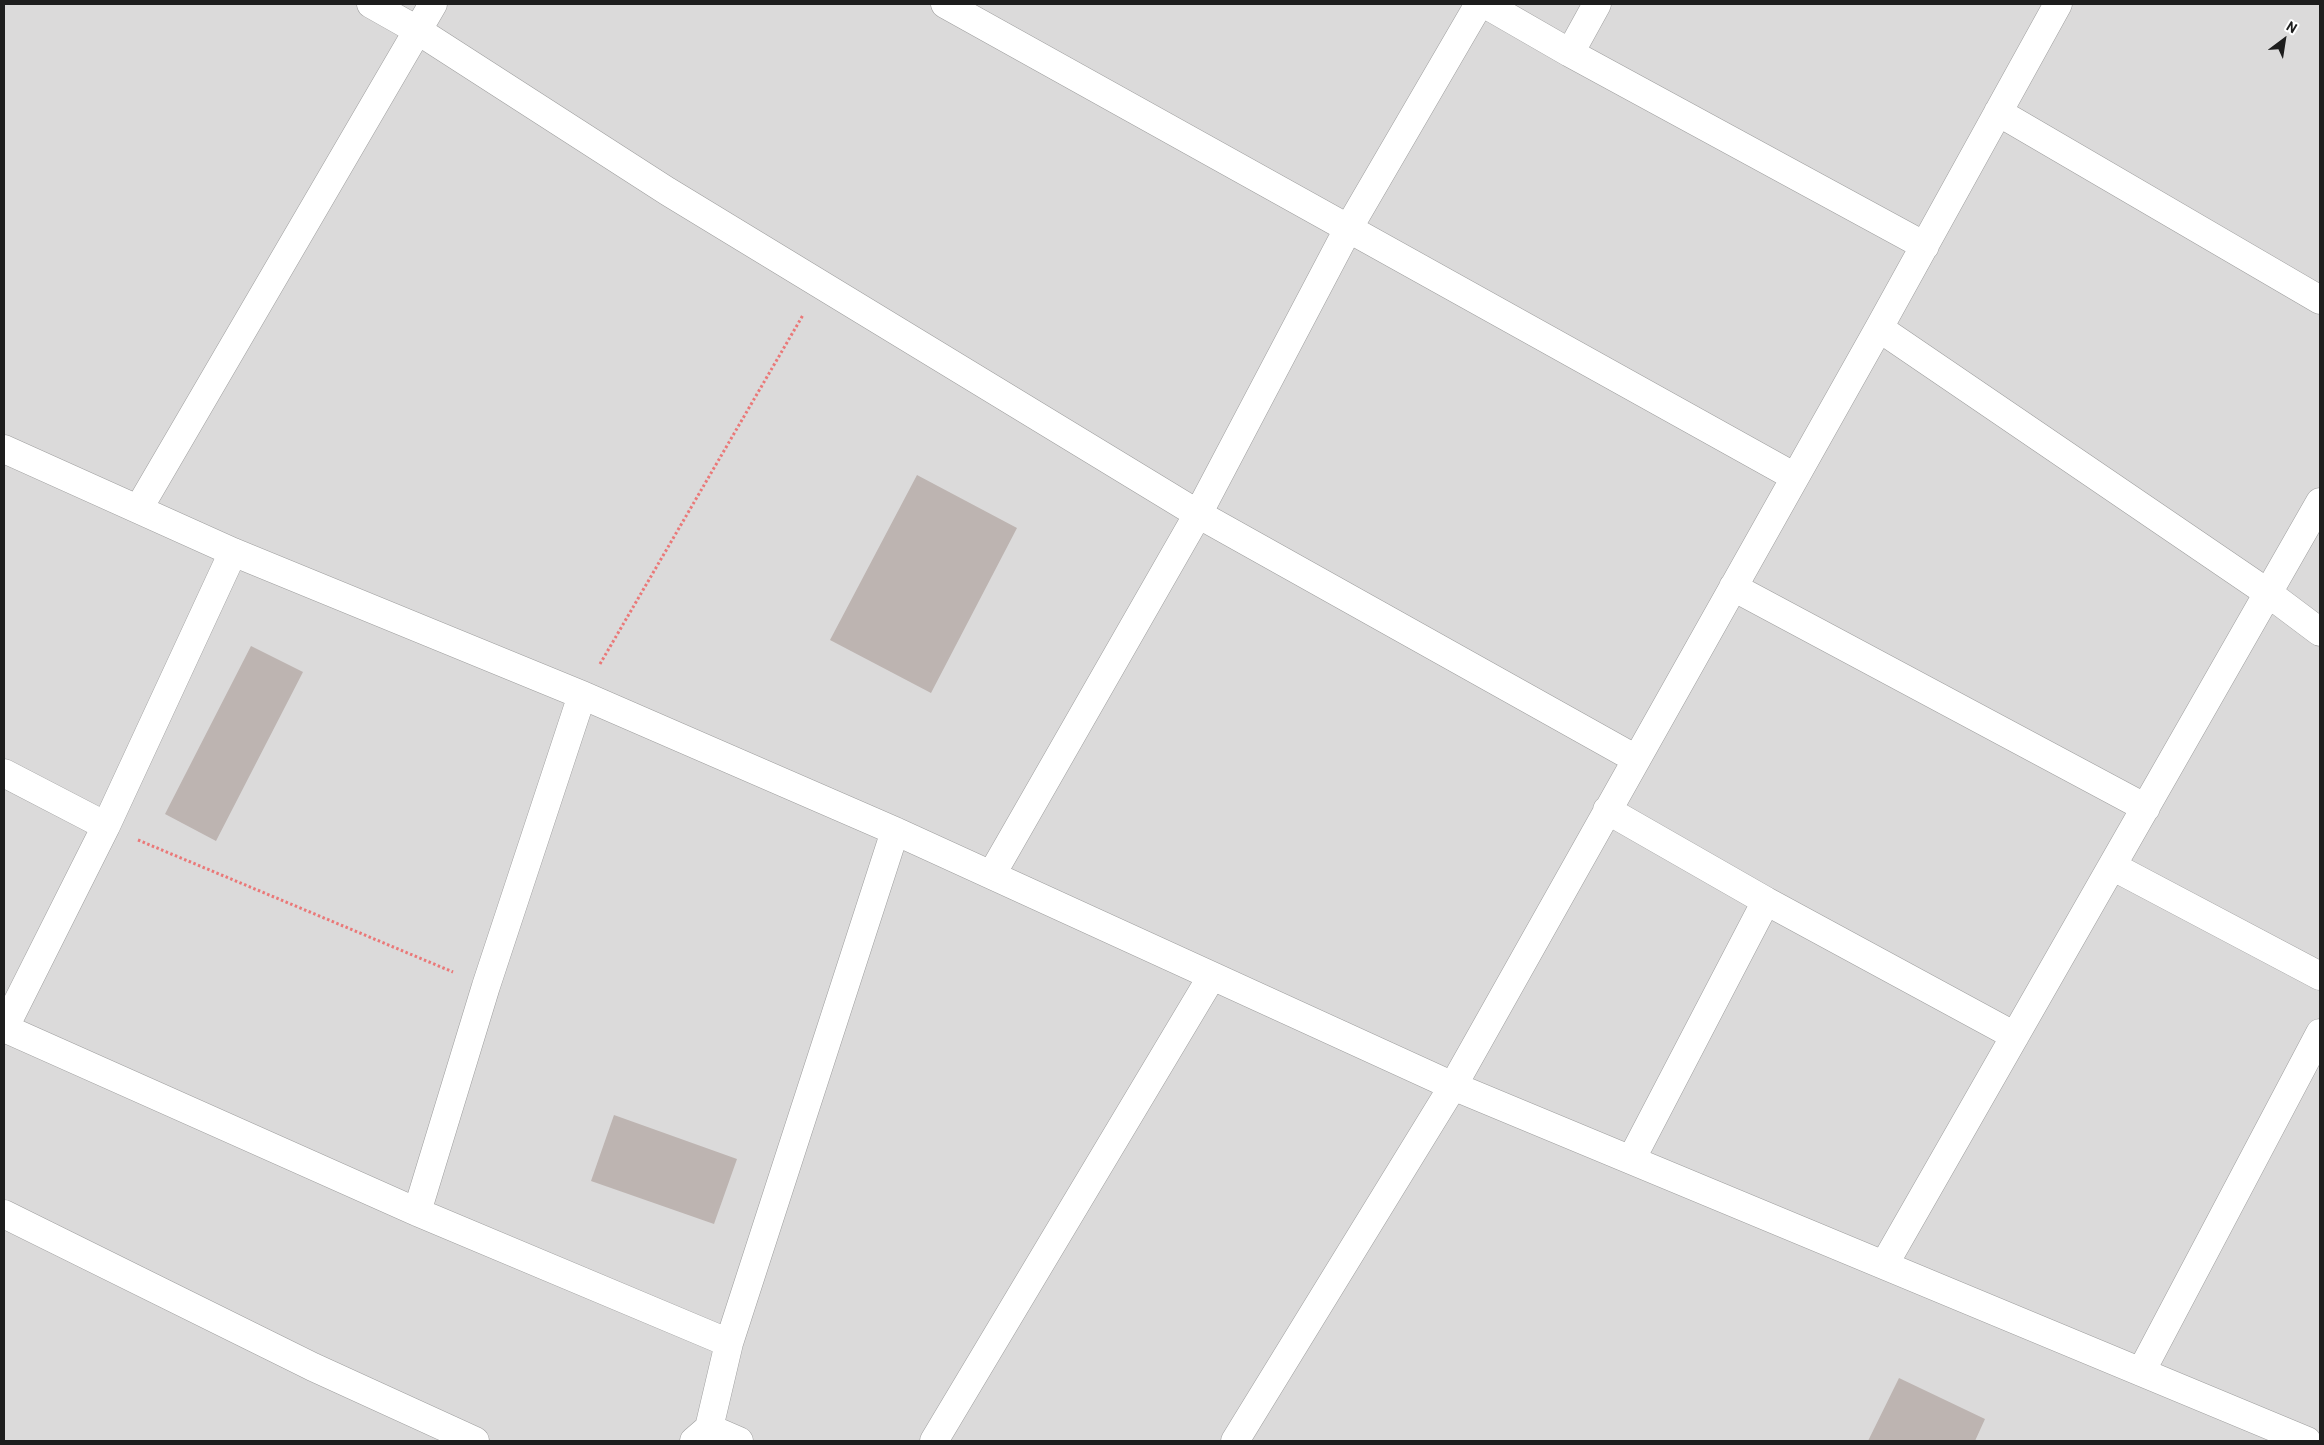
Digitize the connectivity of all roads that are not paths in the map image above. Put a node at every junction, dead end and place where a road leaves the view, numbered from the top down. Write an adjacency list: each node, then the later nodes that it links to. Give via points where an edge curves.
1 (371, 4): 8 (street)
2 (433, 4): 8 (street)
3 (945, 4): 11 (street)
4 (1479, 4): 11 (street)
5 (1485, 4): 9 (street)
6 (1597, 4): 9 (street)
7 (2058, 4): 10 (street)
8 (417, 30): 18 (street); 19 (street, via 667,191)
9 (1570, 53): 12 (street)
10 (1998, 112): 12 (street); 13 (street)
11 (1348, 229): 16 (street); 19 (street)
12 (1925, 246): 14 (street)
13 (2320, 300)
14 (1879, 328): 16 (street); 22 (street)
15 (4, 449): 18 (street)
16 (1795, 477): 21 (street)
17 (2320, 502): 22 (street)
18 (139, 508): 20 (street)
19 (1198, 514): 25 (street); 32 (street)
20 (233, 552): 24 (street); 29 (street)
21 (1733, 587): 25 (street); 27 (street)
22 (2268, 593): 23 (street); 27 (street)
23 (2320, 632)
24 (582, 695): 30 (street); 41 (street, via 486,986)
25 (1636, 759): 28 (street)
26 (4, 773): 29 (street)
27 (2146, 808): 31 (street)
28 (1607, 810): 33 (street); 39 (street)
29 (106, 826): 36 (street)
30 (895, 831): 32 (street); 44 (street)
31 (2112, 866): 35 (street); 38 (street)
32 (992, 874): 34 (street)
33 (1766, 901): 38 (street); 40 (street)
34 (1212, 976): 39 (street); 49 (street)
35 (2320, 976)
36 (4, 1028): 41 (street)
37 (2320, 1033): 45 (street)
38 (2015, 1036): 43 (street)
39 (1452, 1086): 40 (street); 50 (street)
40 (1632, 1160): 43 (street)
41 (417, 1212): 44 (street)
42 (4, 1214): 47 (street, via 313,1367)
43 (1884, 1265): 45 (street)
44 (729, 1343): 46 (street)
45 (2141, 1372): 51 (street)
46 (702, 1435): 48 (street)
47 (474, 1441)
48 (739, 1441)
49 (934, 1441)
50 (1235, 1441)
51 (2307, 1441)

